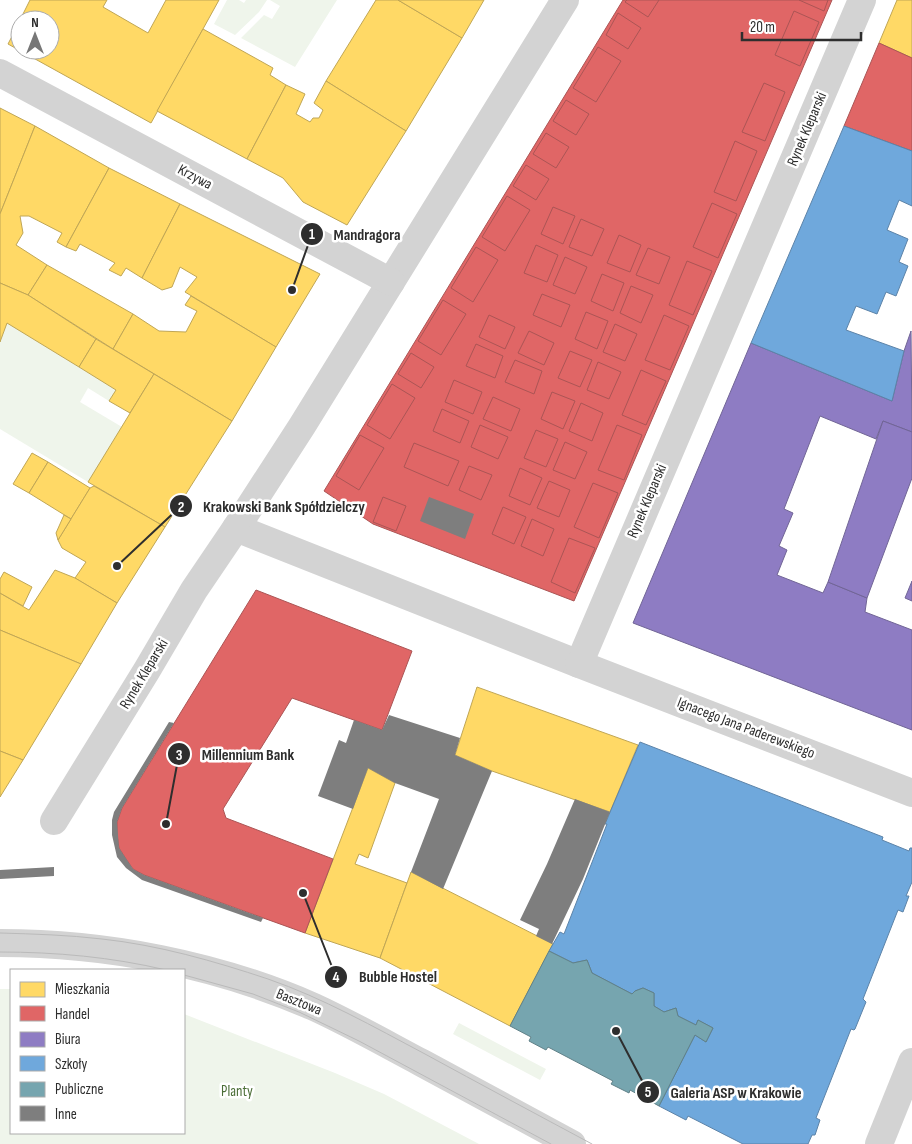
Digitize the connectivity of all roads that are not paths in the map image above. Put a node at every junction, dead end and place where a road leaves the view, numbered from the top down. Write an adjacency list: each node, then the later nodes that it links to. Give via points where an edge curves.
1 (565, 0): 4 (street, Rynek Kleparski)
2 (862, 0): 6 (street, Rynek Kleparski)
3 (0, 73): 4 (street, Krzywa)
4 (391, 282): 5 (street, Rynek Kleparski)
5 (236, 528): 6 (street); 8 (street, Rynek Kleparski, via 194,590)
6 (579, 664): 7 (street, Ignacego Jana Paderewskiego)
7 (912, 793)
8 (54, 821)
9 (0, 943): 11 (street, Basztowa, via 55,944 137,955 196,967 270,991 342,1021)
10 (912, 1062): 12 (street)
11 (572, 1144)
12 (879, 1144)

